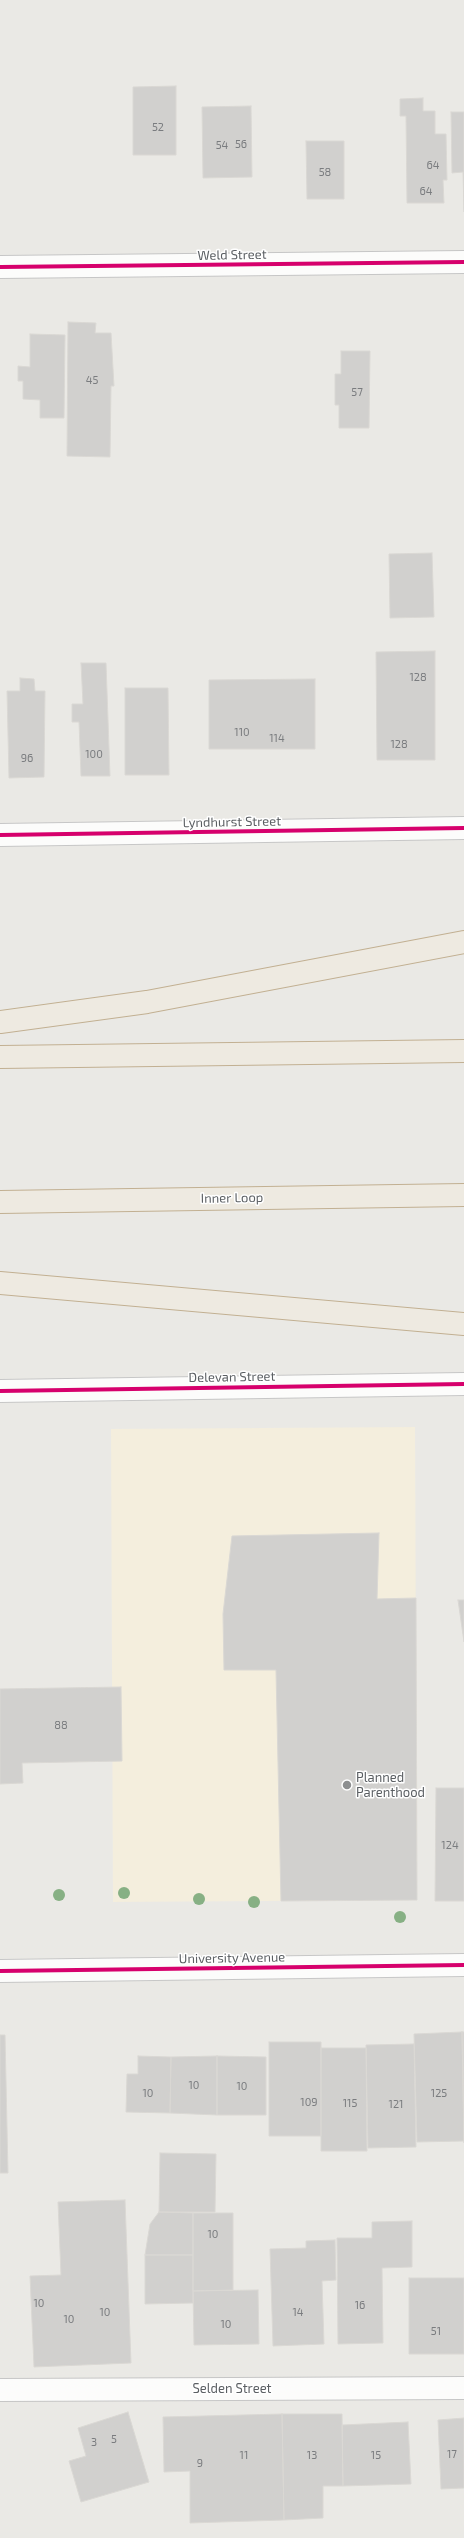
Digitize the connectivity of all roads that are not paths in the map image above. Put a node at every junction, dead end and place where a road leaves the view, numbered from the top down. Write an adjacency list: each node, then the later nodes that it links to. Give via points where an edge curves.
1 (464, 262): 2 (street, Weld Street)
2 (0, 268)
3 (464, 828): 4 (street, Lyndhurst Street)
4 (0, 835)
5 (464, 942): 6 (highway, via 147,1002)
6 (0, 1022)
7 (464, 1043): 9 (highway)
8 (464, 1051): 9 (highway)
9 (303, 1053): 10 (highway)
10 (0, 1057)
11 (464, 1195): 12 (highway, Inner Loop)
12 (0, 1202)
13 (0, 1283): 14 (highway)
14 (464, 1324)
15 (464, 1384): 16 (street, Delevan Street)
16 (0, 1390)
17 (464, 1965): 18 (street, University Avenue)
18 (0, 1970)
19 (464, 2388): 20 (street, Selden Street)
20 (0, 2390)

